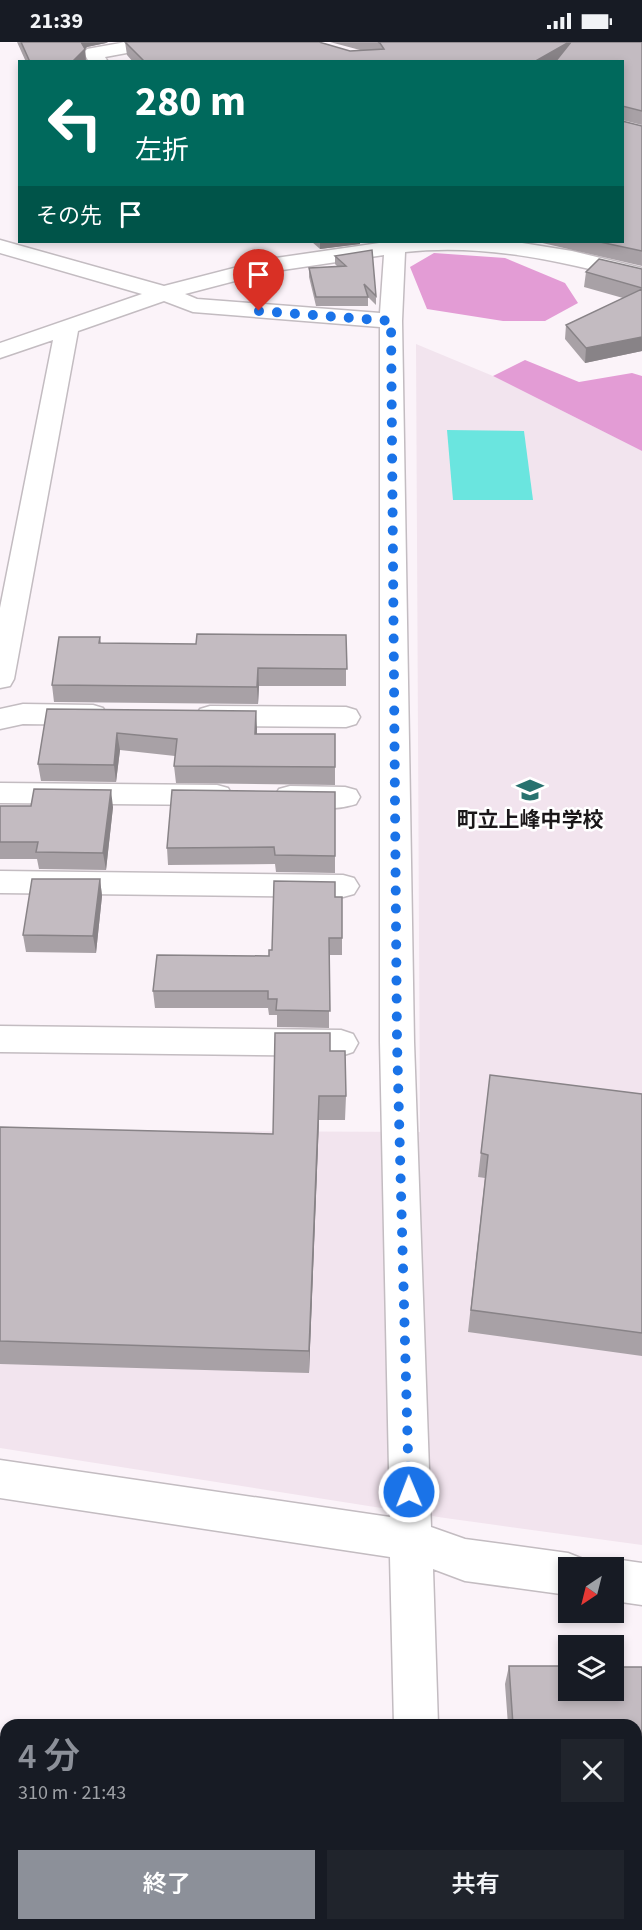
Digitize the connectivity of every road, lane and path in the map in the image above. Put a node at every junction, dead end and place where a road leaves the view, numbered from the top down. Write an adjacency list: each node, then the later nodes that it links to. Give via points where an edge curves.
1 (159, 42): 2 (street, via 93,53)
2 (98, 60)
3 (0, 246): 6 (street)
4 (395, 247): 5 (street, via 453,243 522,248); 6 (street, via 242,272); 7 (street)
5 (642, 274)
6 (164, 293): 7 (street, via 194,305); 8 (street)
7 (391, 321): 23 (street, via 397,1042)
8 (67, 329): 9 (street); 10 (street)
9 (0, 351)
10 (10, 580): 11 (street)
11 (0, 679)
12 (119, 715): 15 (street, via 23,714)
13 (179, 716): 14 (street)
14 (346, 717)
15 (0, 719)
16 (0, 793): 17 (street)
17 (345, 797)
18 (0, 882): 19 (street)
19 (343, 886)
20 (0, 1040): 21 (street)
21 (341, 1043)
22 (0, 1479): 23 (street)
23 (410, 1540): 24 (street, via 465,1560); 27 (street)
24 (558, 1573)
25 (624, 1581): 26 (street)
26 (642, 1584)
27 (416, 1719)

